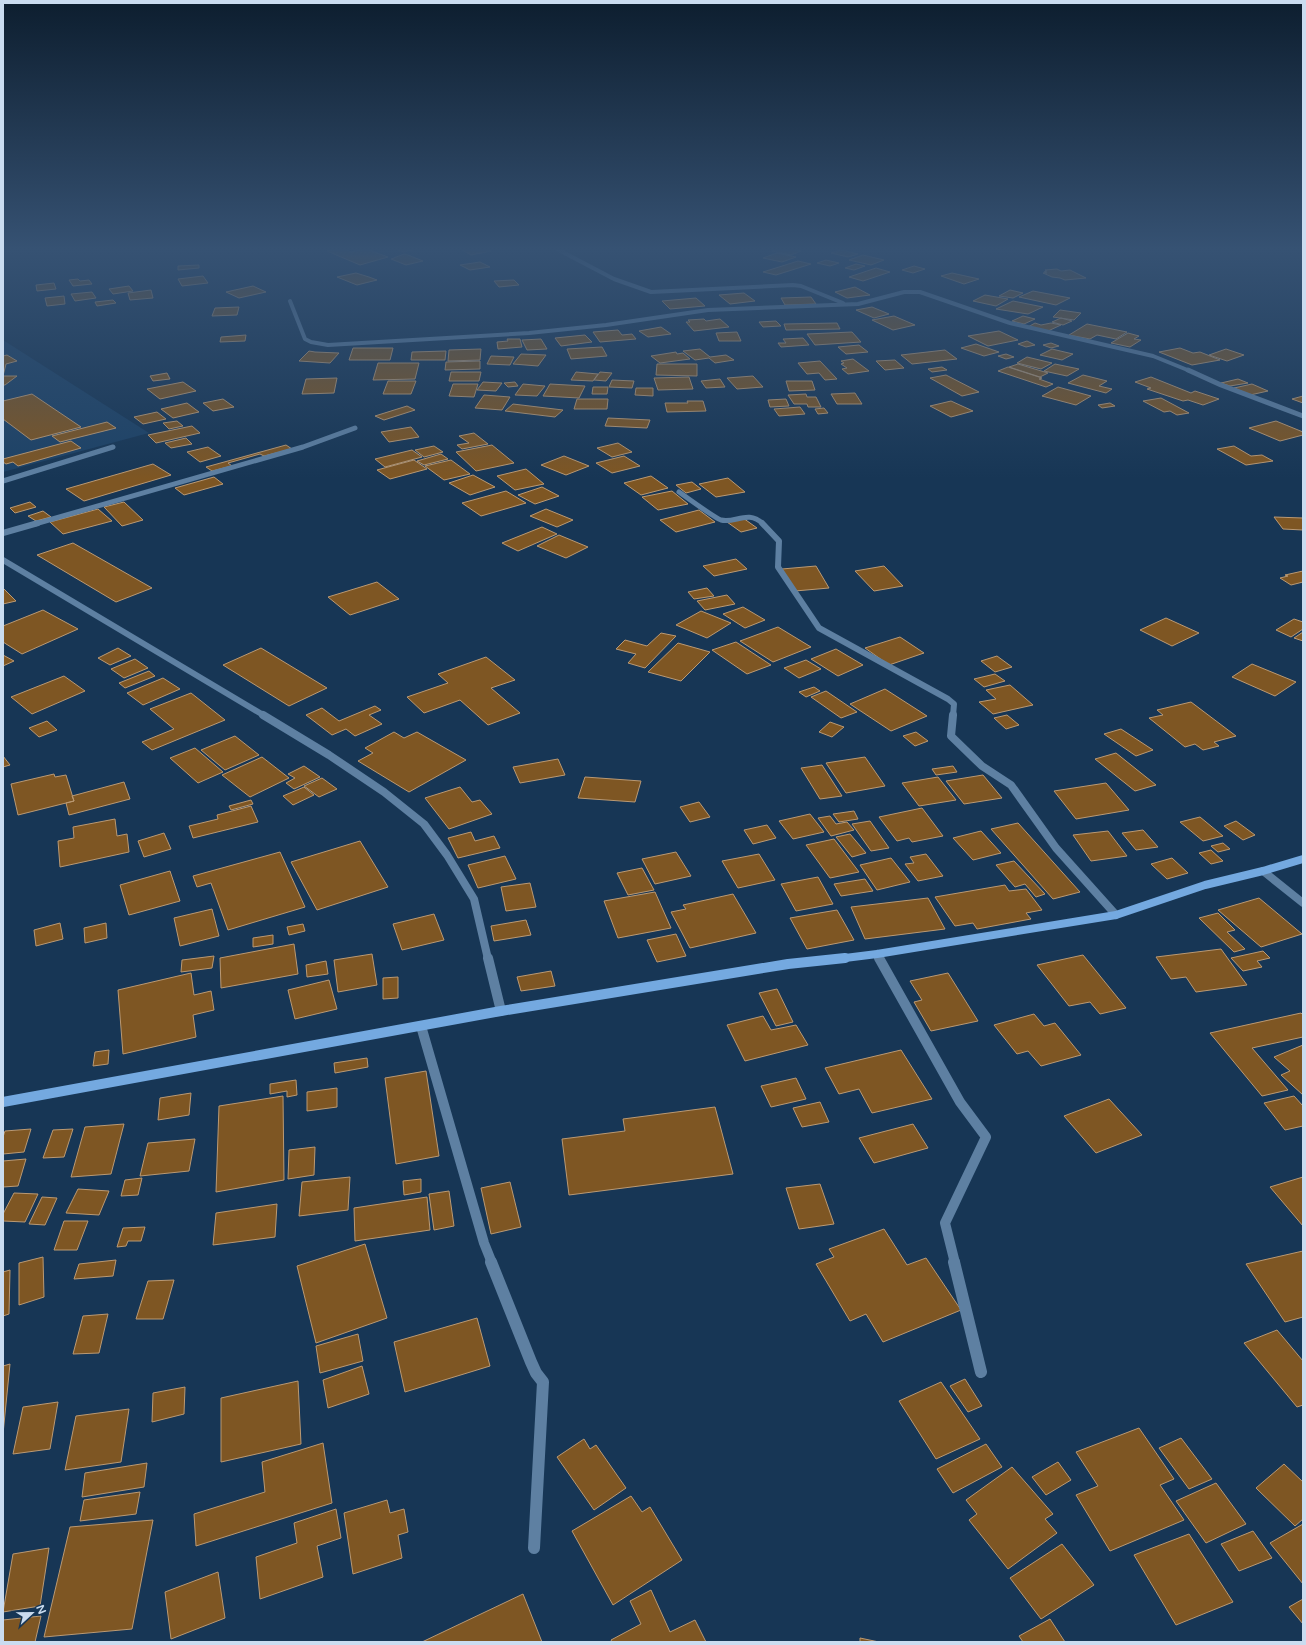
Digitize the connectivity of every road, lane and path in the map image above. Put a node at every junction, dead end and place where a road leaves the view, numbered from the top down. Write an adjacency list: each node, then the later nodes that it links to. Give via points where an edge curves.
1 (300, 325): 2 (street, via 306,339 328,345 529,333)
2 (608, 325)
3 (1018, 325): 4 (street, via 1153,356)
4 (1303, 416)
5 (355, 428): 9 (street, via 303,447)
6 (113, 447): 7 (street)
7 (3, 481)
8 (679, 492): 14 (street, via 721,520 751,517 758,519 779,541 778,567 819,628 954,704 951,736 982,766 1011,785 1056,848)
9 (3, 533)
10 (3, 560): 16 (street, via 329,755 384,792 424,824 474,899)
11 (1303, 859): 12 (main road)
12 (1263, 871): 13 (street); 14 (main road, via 1205,885)
13 (1303, 903)
14 (1116, 915): 15 (main road)
15 (877, 954): 16 (main road, via 788,964); 19 (street, via 960,1102 986,1137 945,1222)
16 (501, 1011): 17 (main road)
17 (421, 1026): 18 (main road); 20 (street, via 484,1243 533,1368 543,1382)
18 (3, 1102)
19 (981, 1372)
20 (534, 1548)

